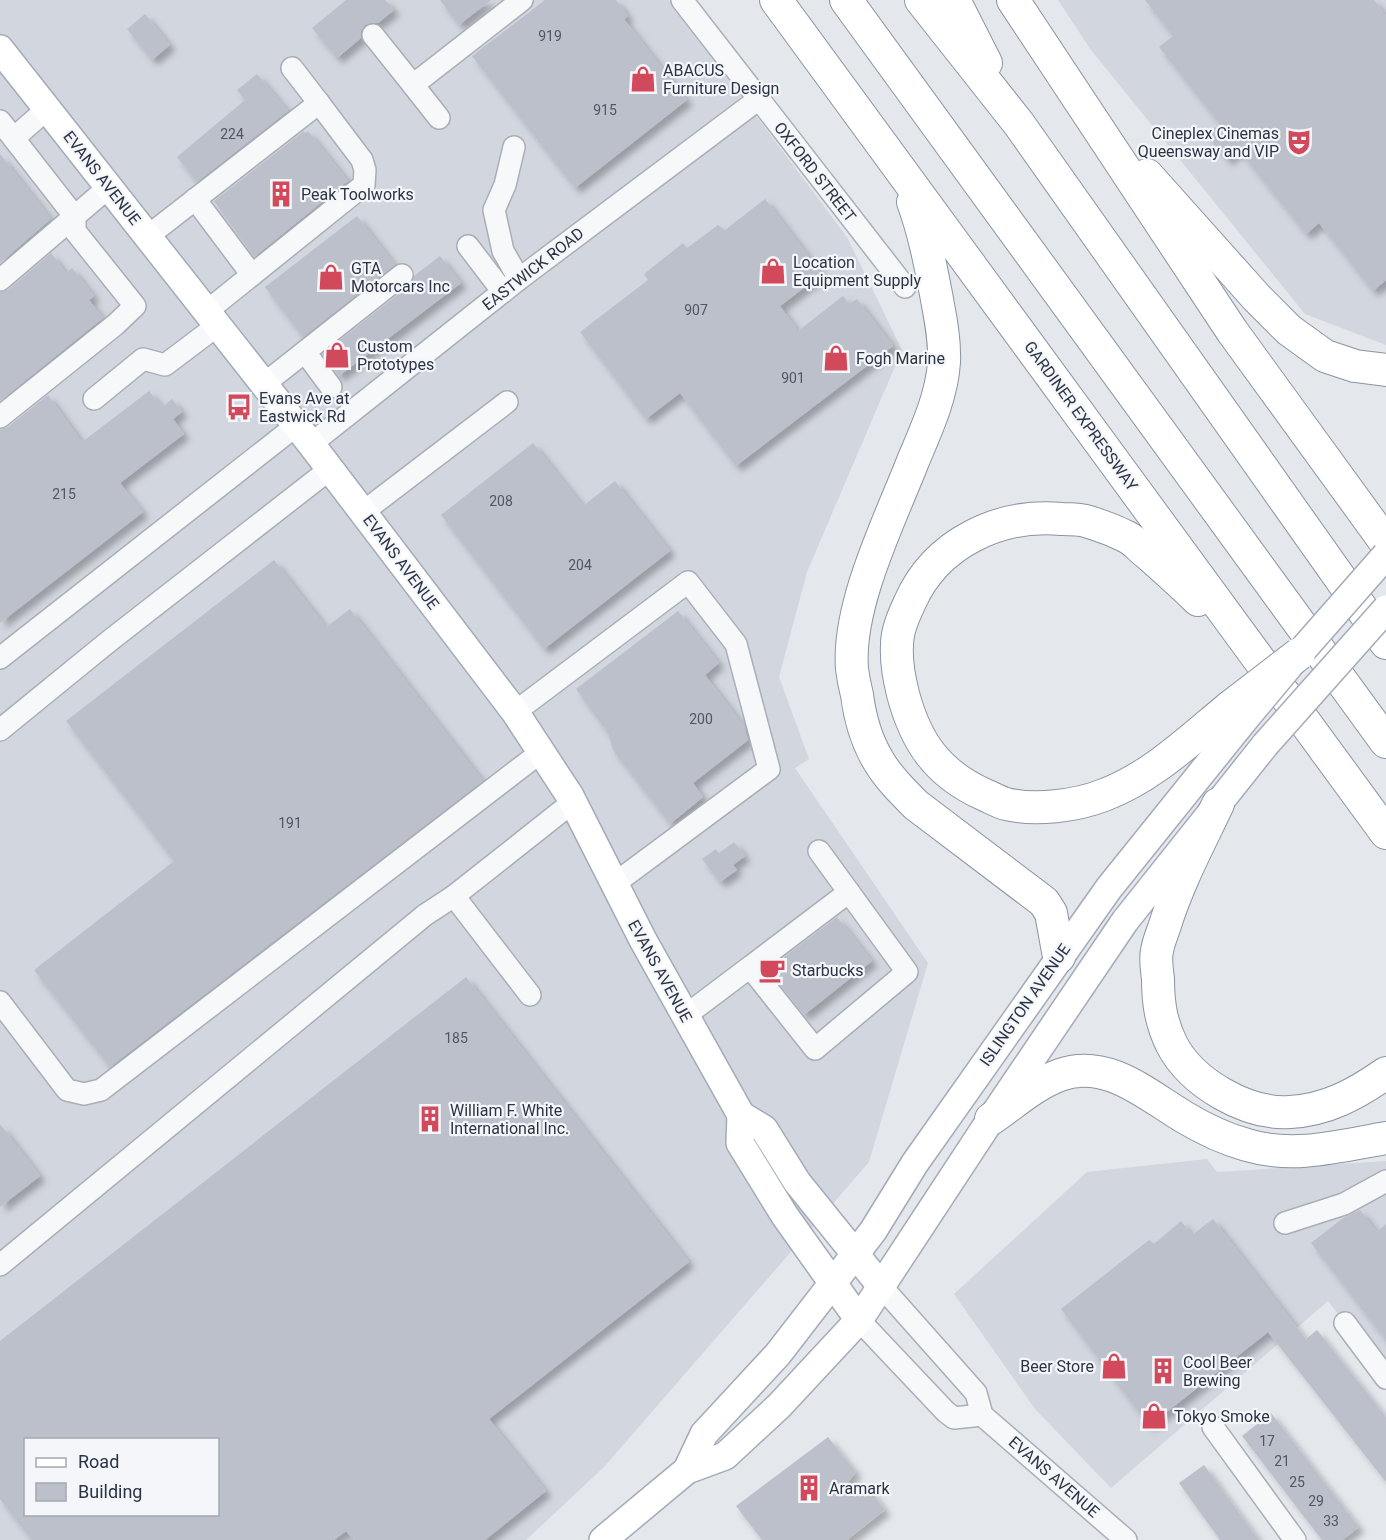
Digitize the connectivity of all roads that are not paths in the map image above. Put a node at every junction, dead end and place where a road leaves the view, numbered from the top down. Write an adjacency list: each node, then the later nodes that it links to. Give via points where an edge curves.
1 (522, 0): 11 (street)
2 (682, 0): 12 (street, OXFORD STREET)
3 (776, 0): 21 (highway, GARDINER EXPRESSWAY)
4 (846, 0): 53 (highway)
5 (921, 0): 18 (highway)
6 (954, 0): 18 (highway)
7 (1013, 0): 14 (highway)
8 (373, 34): 11 (street)
9 (0, 49): 15 (main road, EVANS AVENUE)
10 (292, 68): 13 (street)
11 (413, 85): 16 (street)
12 (759, 99): 30 (street, EASTWICK ROAD); 31 (street, OXFORD STREET)
13 (319, 103): 23 (street); 27 (street, via 362,160 364,185)
14 (1085, 108): 34 (highway, via 1289,330 1325,356 1355,366); 43 (highway, via 1232,331)
15 (47, 109): 19 (street); 22 (main road, EVANS AVENUE)
16 (439, 118)
17 (0, 121): 19 (street)
18 (1019, 124): 46 (highway)
19 (14, 138): 24 (street)
20 (514, 147): 30 (street, via 494,210)
21 (902, 173): 47 (highway, GARDINER EXPRESSWAY); 62 (highway, via 923,231 942,323 944,362 926,430 873,557 860,604 852,667 860,714 878,761 915,805 1044,902 1051,913)
22 (109, 187): 24 (street); 25 (main road, EVANS AVENUE)
23 (195, 199): 25 (street); 27 (street)
24 (75, 216): 29 (street); 39 (street, via 75,231 135,306)
25 (148, 236): 32 (main road, EVANS AVENUE)
26 (468, 246): 30 (street)
27 (252, 275): 32 (street)
28 (402, 275): 33 (street)
29 (0, 279)
30 (512, 285): 40 (street, EASTWICK ROAD)
31 (905, 287)
32 (213, 318): 35 (main road, EVANS AVENUE); 37 (street, via 165,365 143,359)
33 (305, 352): 35 (street); 36 (street)
34 (1386, 370)
35 (264, 384): 40 (main road, EVANS AVENUE)
36 (331, 387)
37 (94, 399)
38 (507, 402): 42 (street)
39 (0, 417)
40 (304, 435): 41 (main road, EVANS AVENUE); 49 (street, EASTWICK ROAD)
41 (330, 469): 42 (main road, EVANS AVENUE); 52 (street)
42 (363, 512): 50 (main road, EVANS AVENUE)
43 (1386, 543)
44 (1386, 555): 48 (main road, bridge)
45 (1386, 609): 56 (main road, ISLINGTON AVENUE, bridge)
46 (1386, 643)
47 (1255, 654): 51 (highway, via 1129,538 1087,521 1018,519 987,528 958,543 935,565 916,587 903,616 897,643 898,675 910,720 924,747 945,771 973,790 1006,804 1070,805 1105,795 1141,777 1185,744); 57 (highway, GARDINER EXPRESSWAY)
48 (1299, 654): 51 (highway, bridge)
49 (0, 658)
50 (515, 712): 54 (main road, EVANS AVENUE); 59 (street, via 688,582 736,644 769,769)
51 (1237, 714): 62 (main road, ISLINGTON AVENUE)
52 (0, 730)
53 (1386, 742)
54 (542, 752): 55 (main road, EVANS AVENUE); 65 (street, via 101,1090 84,1094 67,1090)
55 (573, 802): 59 (main road, EVANS AVENUE); 61 (street)
56 (1218, 804): 67 (highway, via 1174,897 1157,952 1158,1008 1173,1046 1212,1088 1266,1111 1288,1112 1327,1105 1347,1098); 69 (main road, ISLINGTON AVENUE, via 1125,921)
57 (1383, 831)
58 (819, 851): 60 (street)
59 (614, 884): 66 (main road, EVANS AVENUE)
60 (849, 892): 63 (street); 63 (street, via 907,972 815,1049)
61 (454, 896): 64 (street); 74 (street, via 425,915)
62 (1059, 957): 73 (main road, ISLINGTON AVENUE, via 915,1162)
63 (750, 967): 66 (street)
64 (530, 995)
65 (0, 1002)
66 (685, 1016): 68 (main road, EVANS AVENUE)
67 (1386, 1073)
68 (741, 1115): 73 (main road, EVANS AVENUE, via 764,1129 797,1182); 75 (main road, EVANS AVENUE, via 740,1143)
69 (991, 1119): 70 (highway, via 1047,1081 1076,1071 1093,1071 1130,1082 1185,1118 1218,1135 1256,1147 1310,1151); 76 (main road, ISLINGTON AVENUE)
70 (1386, 1138)
71 (1386, 1181): 72 (street, via 1344,1204)
72 (1284, 1222)
73 (855, 1255): 75 (main road, ISLINGTON AVENUE); 76 (main road, EVANS AVENUE)
74 (0, 1265)
75 (833, 1285): 77 (main road, EVANS AVENUE); 82 (main road, ISLINGTON AVENUE, via 778,1354 704,1434)
76 (881, 1286): 77 (main road, ISLINGTON AVENUE); 80 (street, EVANS AVENUE, via 976,1393)
77 (859, 1320): 80 (street, EVANS AVENUE, via 946,1412 954,1418); 82 (main road, ISLINGTON AVENUE, via 779,1406 725,1456)
78 (1345, 1323): 79 (street)
79 (1386, 1378)
80 (982, 1415): 84 (street, EVANS AVENUE)
81 (1213, 1427): 85 (street)
82 (687, 1470): 83 (main road, ISLINGTON AVENUE)
83 (603, 1540)
84 (1126, 1540)
85 (1296, 1540)

